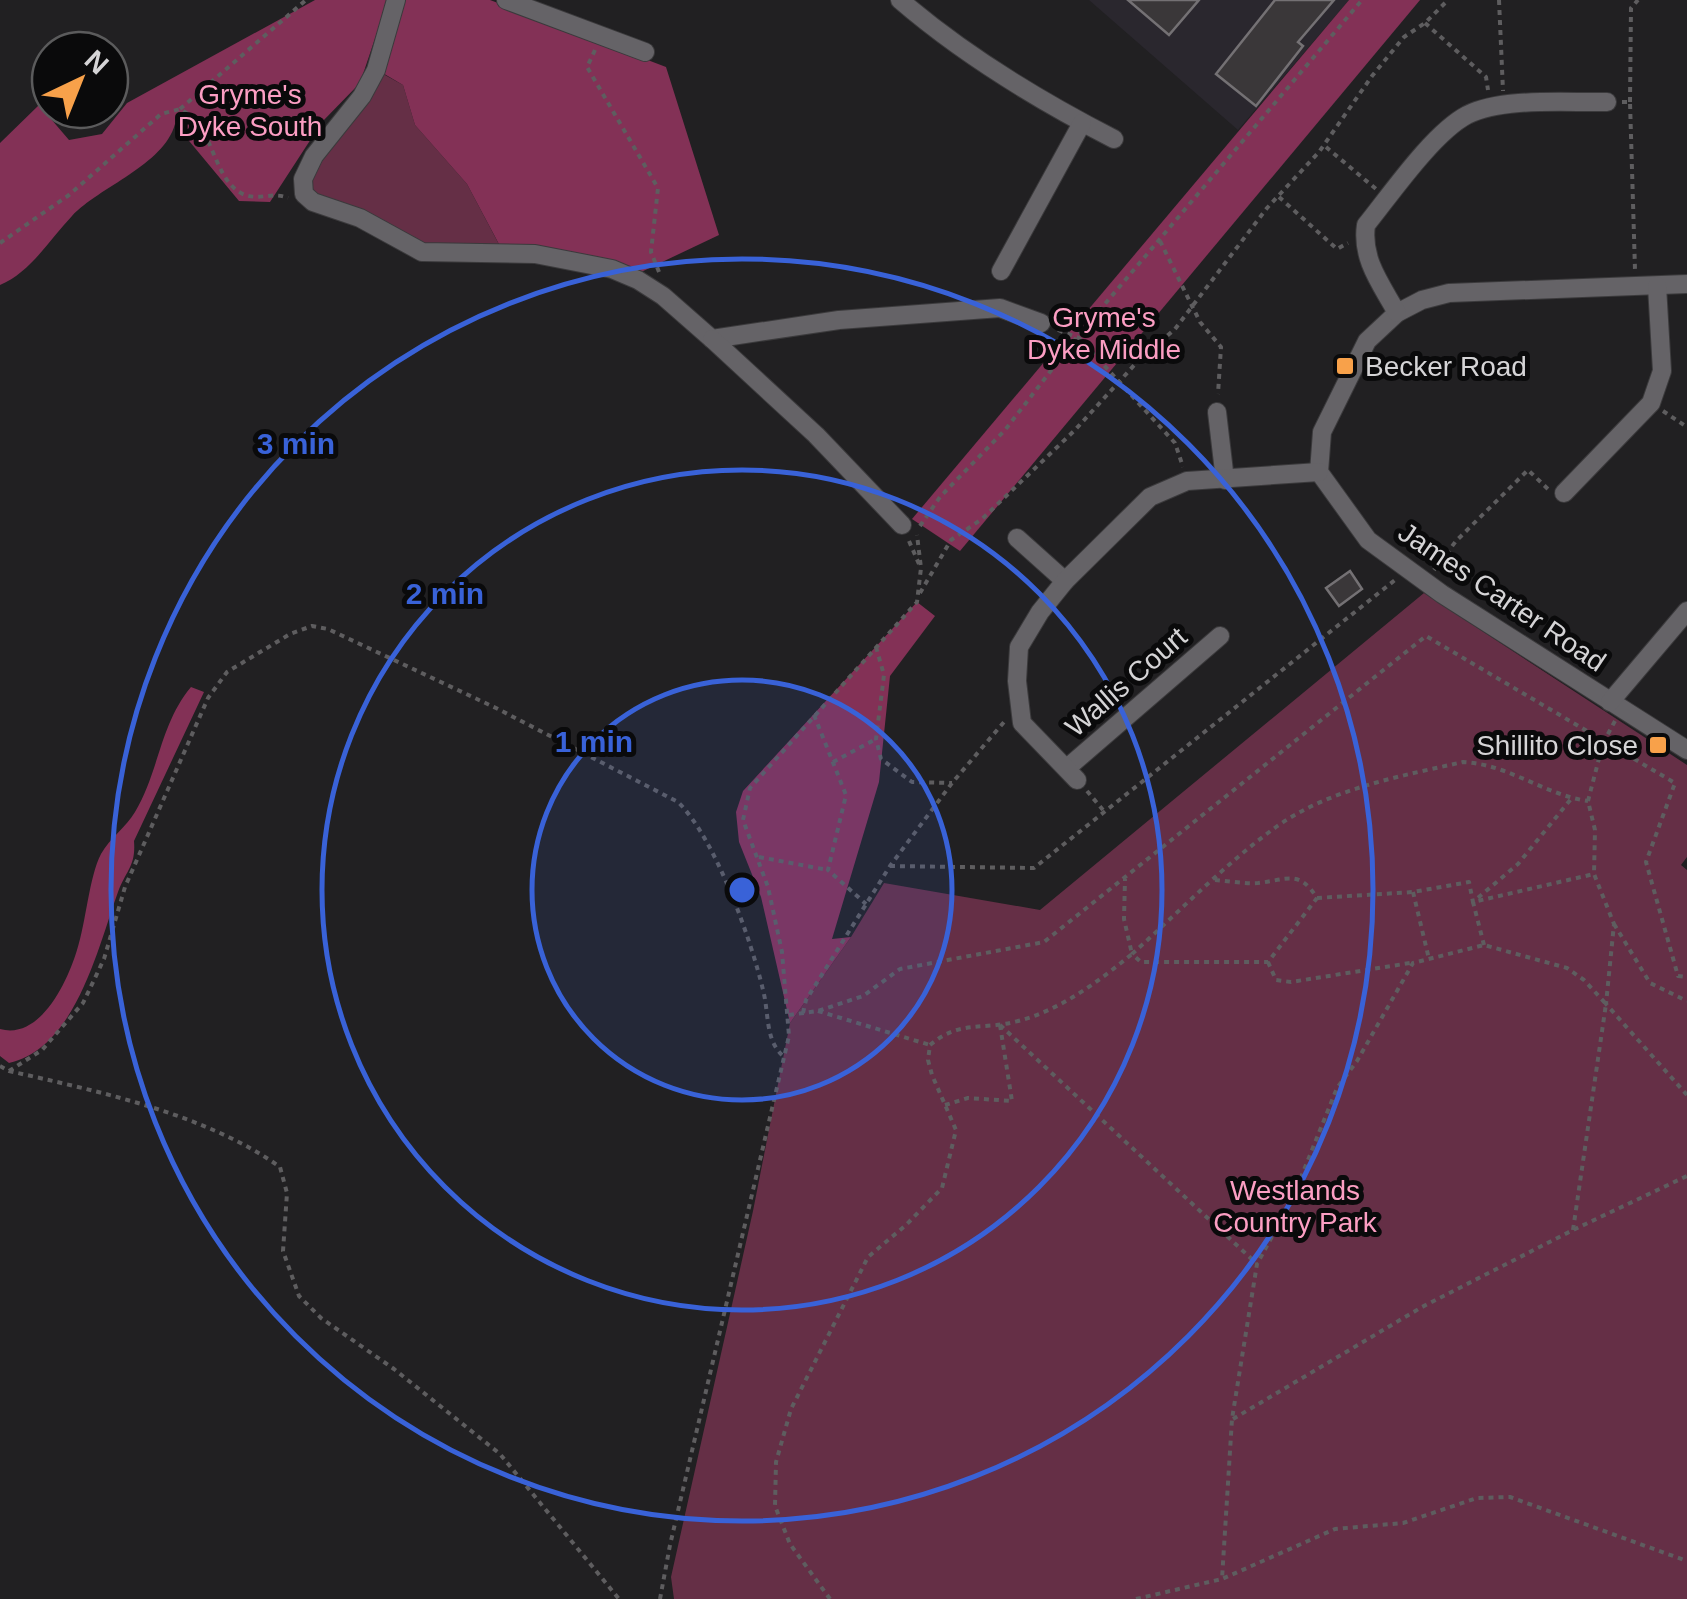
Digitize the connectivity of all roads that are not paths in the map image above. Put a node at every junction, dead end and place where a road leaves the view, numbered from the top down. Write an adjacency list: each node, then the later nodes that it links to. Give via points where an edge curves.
1 (396, 0): 13 (street, via 376,70 314,156 304,194 422,252 578,260 638,280)
2 (506, 0): 4 (street)
3 (900, 0): 6 (street, via 1008,81)
4 (646, 52)
5 (1607, 102): 11 (street, via 1497,107 1466,116 1446,131 1366,224 1366,256)
6 (1082, 123): 7 (street); 8 (street)
7 (1114, 139)
8 (1002, 271)
9 (1687, 284): 10 (street)
10 (1657, 286): 11 (street, via 1449,292); 17 (street, via 1662,371 1651,403)
11 (1397, 313): 15 (street, via 1366,342 1334,402 1322,432)
12 (1040, 323): 13 (street, via 1000,308 839,320)
13 (712, 339): 18 (street)
14 (1217, 412): 16 (street)
15 (1319, 472): 16 (street); 23 (street, James Carter Road, via 1368,540)
16 (1225, 480): 20 (street, via 1187,482 1150,497)
17 (1564, 492)
18 (902, 525)
19 (1017, 538): 20 (street)
20 (1065, 581): 22 (street, Wallis Court, via 1018,647 1020,704 1022,723 1072,774)
21 (1687, 610): 23 (street)
22 (1220, 636)
23 (1616, 706): 24 (street, James Carter Road)
24 (1687, 750)

